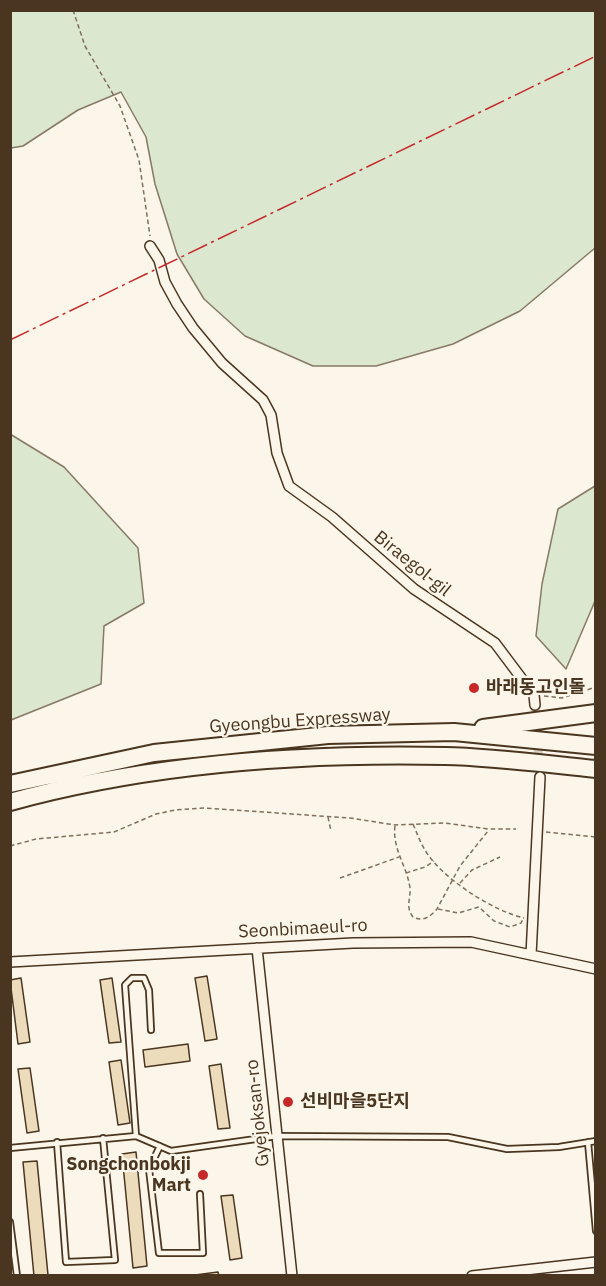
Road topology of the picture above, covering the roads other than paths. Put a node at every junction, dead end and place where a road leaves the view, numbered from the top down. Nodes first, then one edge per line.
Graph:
1 (150, 246) road end
2 (534, 700) tunnel mouth
3 (596, 713) edge
4 (454, 732) junction
5 (596, 746) edge
6 (448, 756) junction
7 (596, 769) edge
8 (540, 777) tunnel mouth
9 (596, 779) edge
10 (10, 784) edge
11 (10, 802) edge
12 (257, 948) junction
13 (531, 955) junction
14 (10, 962) edge
15 (596, 969) edge
16 (151, 1030) dead end
17 (136, 1136) junction
18 (277, 1136) junction
19 (103, 1138) junction
20 (596, 1141) edge
21 (57, 1142) junction
22 (588, 1142) junction
23 (160, 1146) junction
24 (10, 1148) edge
25 (200, 1194) dead end
26 (10, 1222) edge
27 (596, 1231) edge
28 (596, 1262) edge
29 (16, 1275) edge
30 (292, 1275) edge
31 (472, 1275) edge

1 - 2 street, Biraegol-gil
3 - 4 highway
4 - 5 highway, Gyeongbu Expressway
4 - 10 highway, Gyeongbu Expressway
6 - 7 highway
6 - 9 highway
6 - 11 highway
8 - 13 street
12 - 13 street, Seonbimaeul-ro
12 - 14 street, Seonbimaeul-ro
12 - 18 street, Gyejoksan-ro
13 - 15 street, Seonbimaeul-ro
16 - 17 lane
17 - 19 lane
17 - 23 lane
18 - 22 lane
18 - 23 lane
18 - 30 street, Gyejoksan-ro
19 - 21 lane
19 - 21 lane
20 - 22 lane
21 - 24 lane
22 - 27 lane
23 - 25 lane
26 - 29 lane
28 - 31 street

